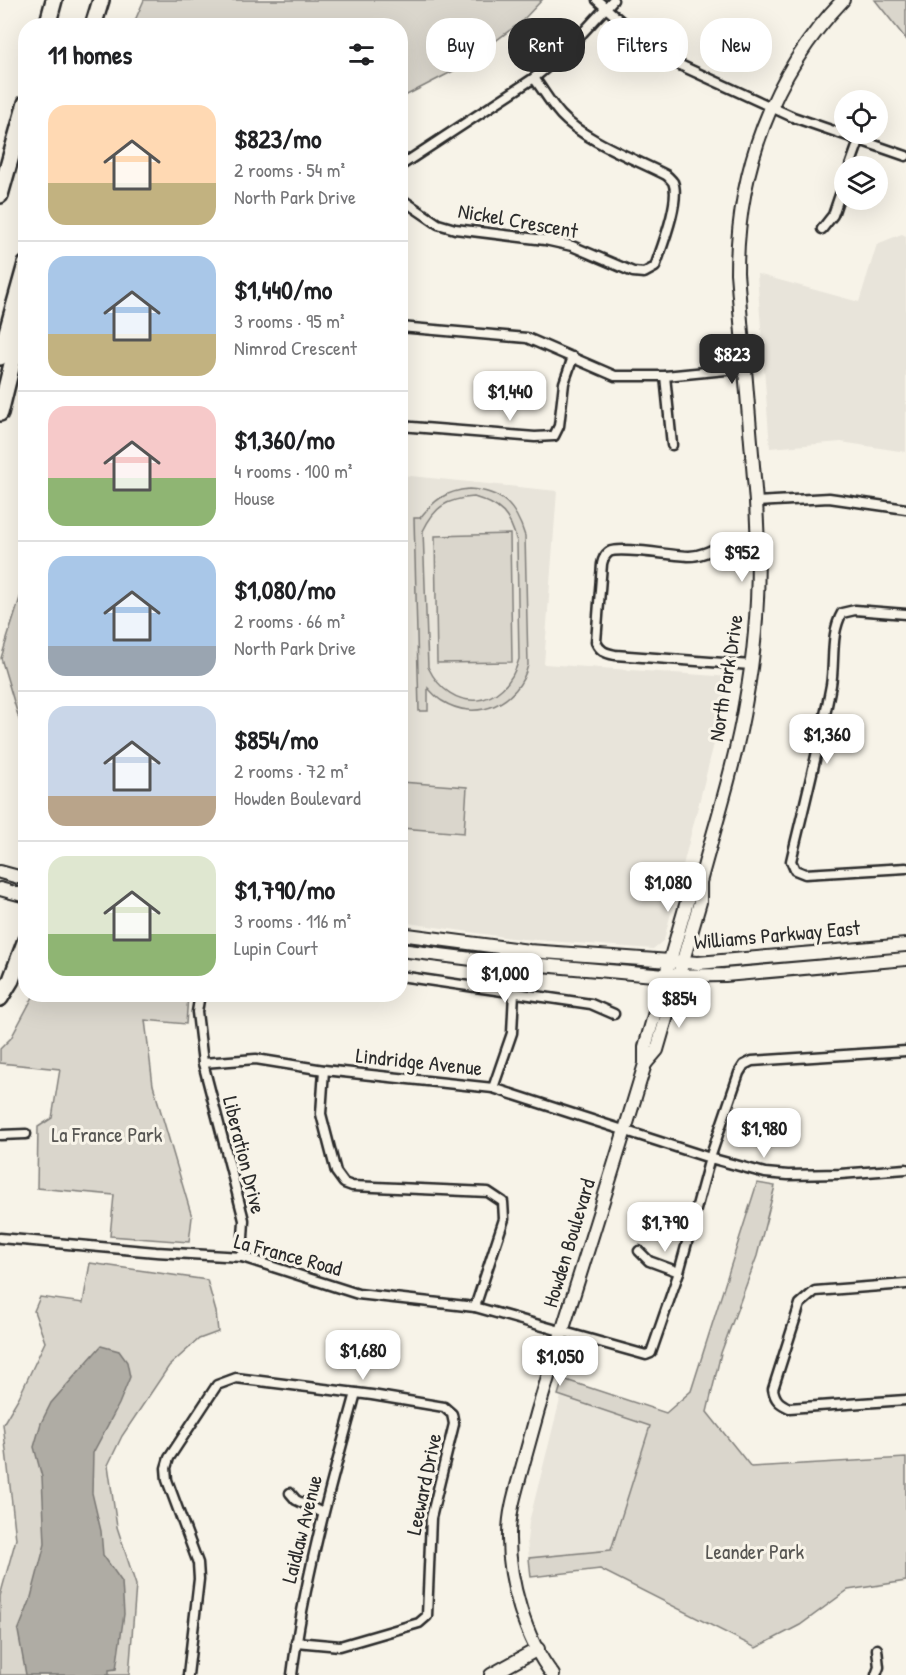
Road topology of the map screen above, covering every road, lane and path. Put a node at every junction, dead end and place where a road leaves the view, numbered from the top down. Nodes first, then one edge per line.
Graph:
1 (54, 0) edge
2 (101, 0) edge
3 (597, 0) edge
4 (614, 0) edge
5 (843, 0) edge
6 (605, 8) junction
7 (49, 18) edge
8 (95, 18) edge
9 (534, 78) junction
10 (771, 108) junction
11 (18, 131) edge
12 (834, 131) edge
13 (869, 144) edge
14 (906, 156) edge
15 (408, 161) edge
16 (0, 195) edge
17 (408, 203) edge
18 (834, 210) edge
19 (822, 230) dead end
20 (18, 293) edge
21 (408, 328) edge
22 (18, 340) edge
23 (0, 357) edge
24 (573, 357) junction
25 (746, 368) junction
26 (665, 376) junction
27 (0, 413) edge
28 (408, 427) edge
29 (672, 445) dead end
30 (756, 502) junction
31 (906, 509) edge
32 (720, 546) dead end
33 (906, 614) edge
34 (751, 665) junction
35 (906, 868) edge
36 (0, 872) edge
37 (18, 877) edge
38 (700, 882) junction
39 (0, 889) edge
40 (18, 894) edge
41 (408, 935) edge
42 (906, 945) edge
43 (408, 951) edge
44 (906, 959) edge
45 (670, 961) junction
46 (683, 962) junction
47 (18, 963) edge
48 (665, 976) junction
49 (679, 976) junction
50 (408, 977) edge
51 (514, 992) junction
52 (0, 998) edge
53 (199, 1002) edge
54 (614, 1014) dead end
55 (906, 1051) edge
56 (203, 1064) junction
57 (645, 1064) junction
58 (324, 1070) junction
59 (493, 1089) junction
60 (625, 1130) junction
61 (26, 1134) dead end
62 (0, 1135) edge
63 (710, 1158) junction
64 (906, 1169) edge
65 (0, 1238) edge
66 (639, 1251) dead end
67 (242, 1257) junction
68 (679, 1272) junction
69 (906, 1284) edge
70 (475, 1307) junction
71 (562, 1331) junction
72 (356, 1393) junction
73 (906, 1401) edge
74 (290, 1493) dead end
75 (323, 1513) junction
76 (296, 1642) junction
77 (538, 1649) junction
78 (877, 1649) dead end
79 (188, 1675) edge
80 (292, 1675) edge
81 (491, 1675) edge
82 (553, 1675) edge
83 (876, 1675) edge

1 - 7 highway
2 - 8 highway
3 - 6 street
4 - 6 street
5 - 10 main road, North Park Drive
6 - 9 street
6 - 10 street
9 - 15 street
9 - 17 street, Nickel Crescent
10 - 12 street
10 - 25 main road, North Park Drive
11 - 16 highway
13 - 14 street
18 - 19 street
20 - 23 highway
21 - 24 street
22 - 27 highway
24 - 26 street
24 - 28 street
25 - 26 street
25 - 30 main road, North Park Drive
26 - 29 street
30 - 31 street
30 - 34 main road, North Park Drive
32 - 34 street
33 - 35 street
34 - 38 main road, North Park Drive
36 - 37 main road
38 - 45 main road, North Park Drive
38 - 46 main road, North Park Drive
39 - 40 main road
41 - 45 main road, Williams Parkway East
42 - 46 main road, Williams Parkway East
43 - 48 main road, Williams Parkway East
44 - 49 main road, Williams Parkway East
45 - 46 main road, Williams Parkway East
45 - 48 main road, Howden Boulevard
46 - 49 main road, Howden Boulevard
47 - 52 highway
48 - 49 main road, Williams Parkway East
48 - 57 main road, Howden Boulevard
49 - 57 main road, Howden Boulevard
50 - 51 street
51 - 54 street
51 - 59 street
53 - 56 street, Liberation Drive
55 - 63 street
56 - 58 street, Lindridge Avenue
56 - 67 street, Liberation Drive
57 - 60 main road, Howden Boulevard
58 - 59 street, Lindridge Avenue
58 - 70 street
59 - 60 street, Lindridge Avenue
60 - 63 street, Lindridge Avenue
60 - 71 main road, Howden Boulevard
61 - 62 street
63 - 64 street, Lindridge Avenue
63 - 68 street
65 - 67 street, La France Road
66 - 68 street
67 - 70 street, La France Road
68 - 71 street, La France Road
69 - 73 street
70 - 71 street, La France Road
71 - 77 main road, Howden Boulevard
72 - 75 street, Laidlaw Avenue
72 - 76 street, Leeward Drive
72 - 79 street, Leeward Drive
74 - 75 street
75 - 76 street, Laidlaw Avenue
76 - 80 street, Laidlaw Avenue
77 - 81 main road
77 - 82 main road, Howden Boulevard
78 - 83 street

